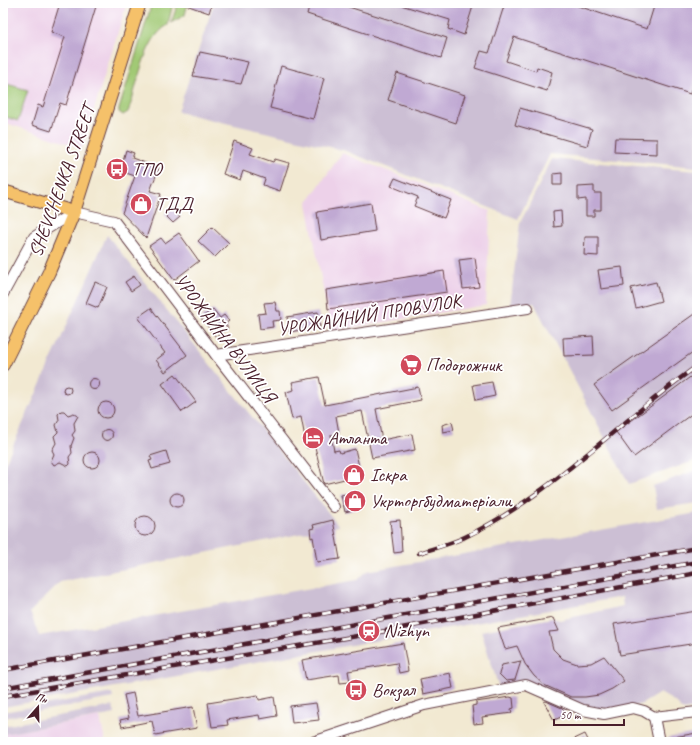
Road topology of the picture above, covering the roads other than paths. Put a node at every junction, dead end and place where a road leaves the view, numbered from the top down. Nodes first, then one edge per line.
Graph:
1 (140, 3) edge
2 (3, 191) edge
3 (74, 212) junction
4 (3, 294) edge
5 (528, 308) dead end
6 (216, 355) junction
7 (3, 365) edge
8 (334, 507) dead end
9 (697, 712) edge
10 (654, 717) junction
11 (313, 742) edge
12 (659, 742) edge

1 - 3 main road, SHEVCHENKA STREET
2 - 3 main road
3 - 4 street
3 - 6 street, УРОЖАЙНА ВУЛИЦЯ
3 - 7 main road, SHEVCHENKA STREET
5 - 6 street, УРОЖАЙНИЙ ПРОВУЛОК
6 - 8 street, УРОЖАЙНА ВУЛИЦЯ
9 - 10 street
10 - 11 street
10 - 12 street

